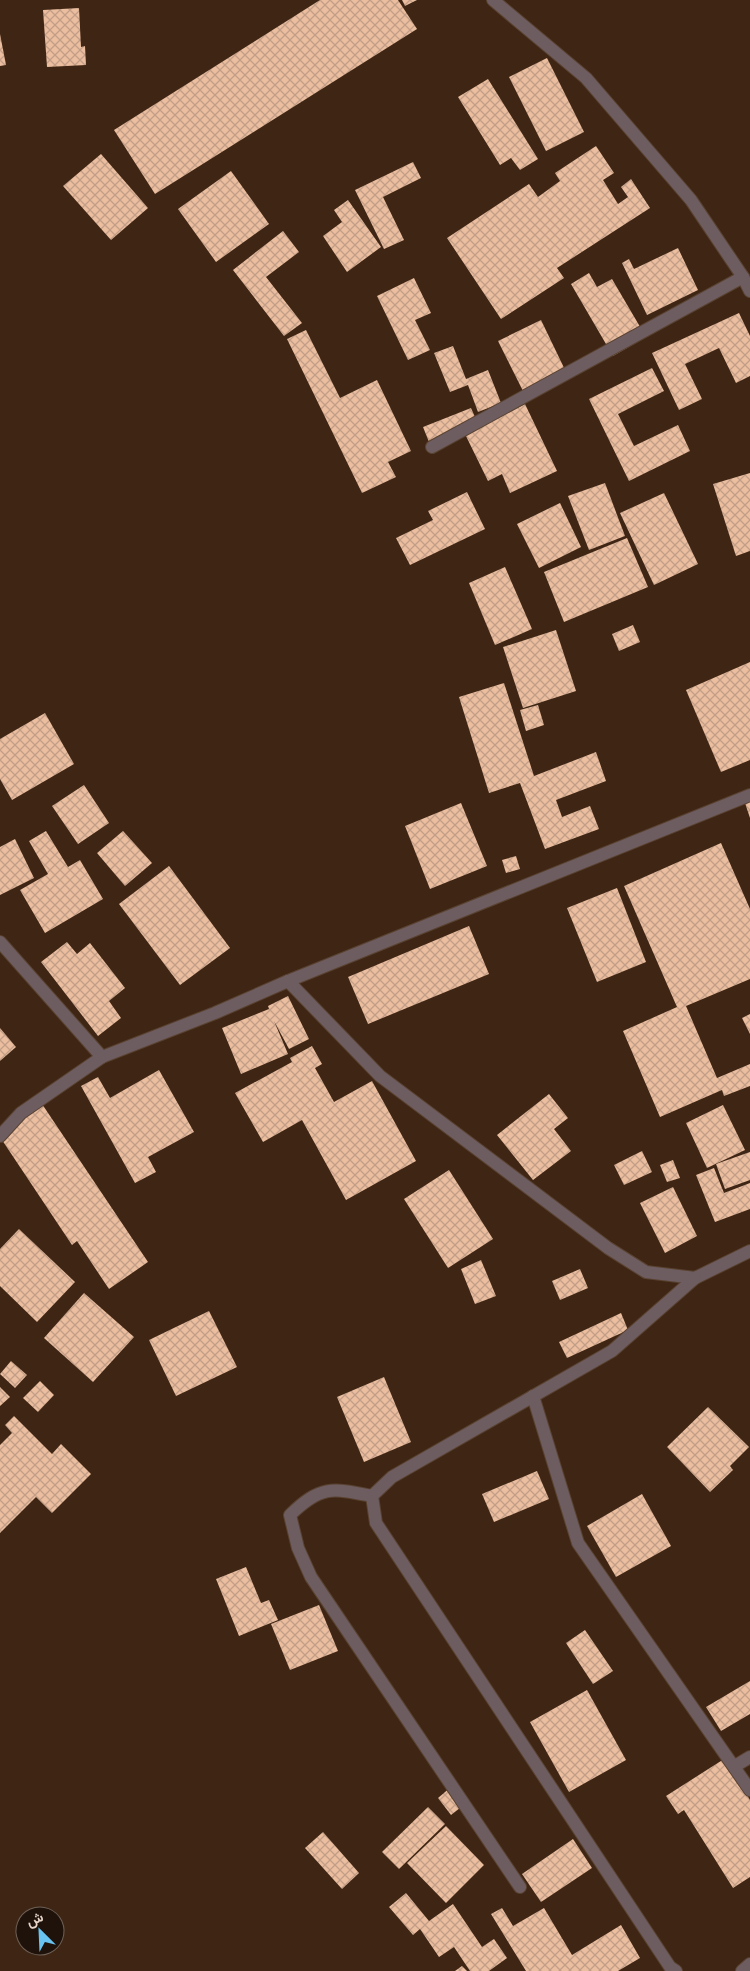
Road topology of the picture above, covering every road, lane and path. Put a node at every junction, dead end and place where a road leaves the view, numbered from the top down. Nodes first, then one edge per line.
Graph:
1 (493, 0) edge
2 (743, 277) junction
3 (750, 291) edge
4 (432, 447) dead end
5 (750, 795) edge
6 (0, 942) edge
7 (288, 981) junction
8 (102, 1056) junction
9 (0, 1136) edge
10 (750, 1251) edge
11 (694, 1278) junction
12 (533, 1396) junction
13 (372, 1496) junction
14 (750, 1756) edge
15 (735, 1766) junction
16 (750, 1790) edge
17 (520, 1887) dead end
18 (750, 1964) edge
19 (676, 1971) edge
20 (742, 1971) edge

1 - 2 street
2 - 3 street
2 - 4 street
5 - 7 street
6 - 8 street
7 - 8 street
7 - 11 street
8 - 9 street
10 - 11 street
11 - 12 street
12 - 13 street
12 - 15 street
13 - 17 street
13 - 19 street
14 - 15 street
15 - 16 street
18 - 20 street

